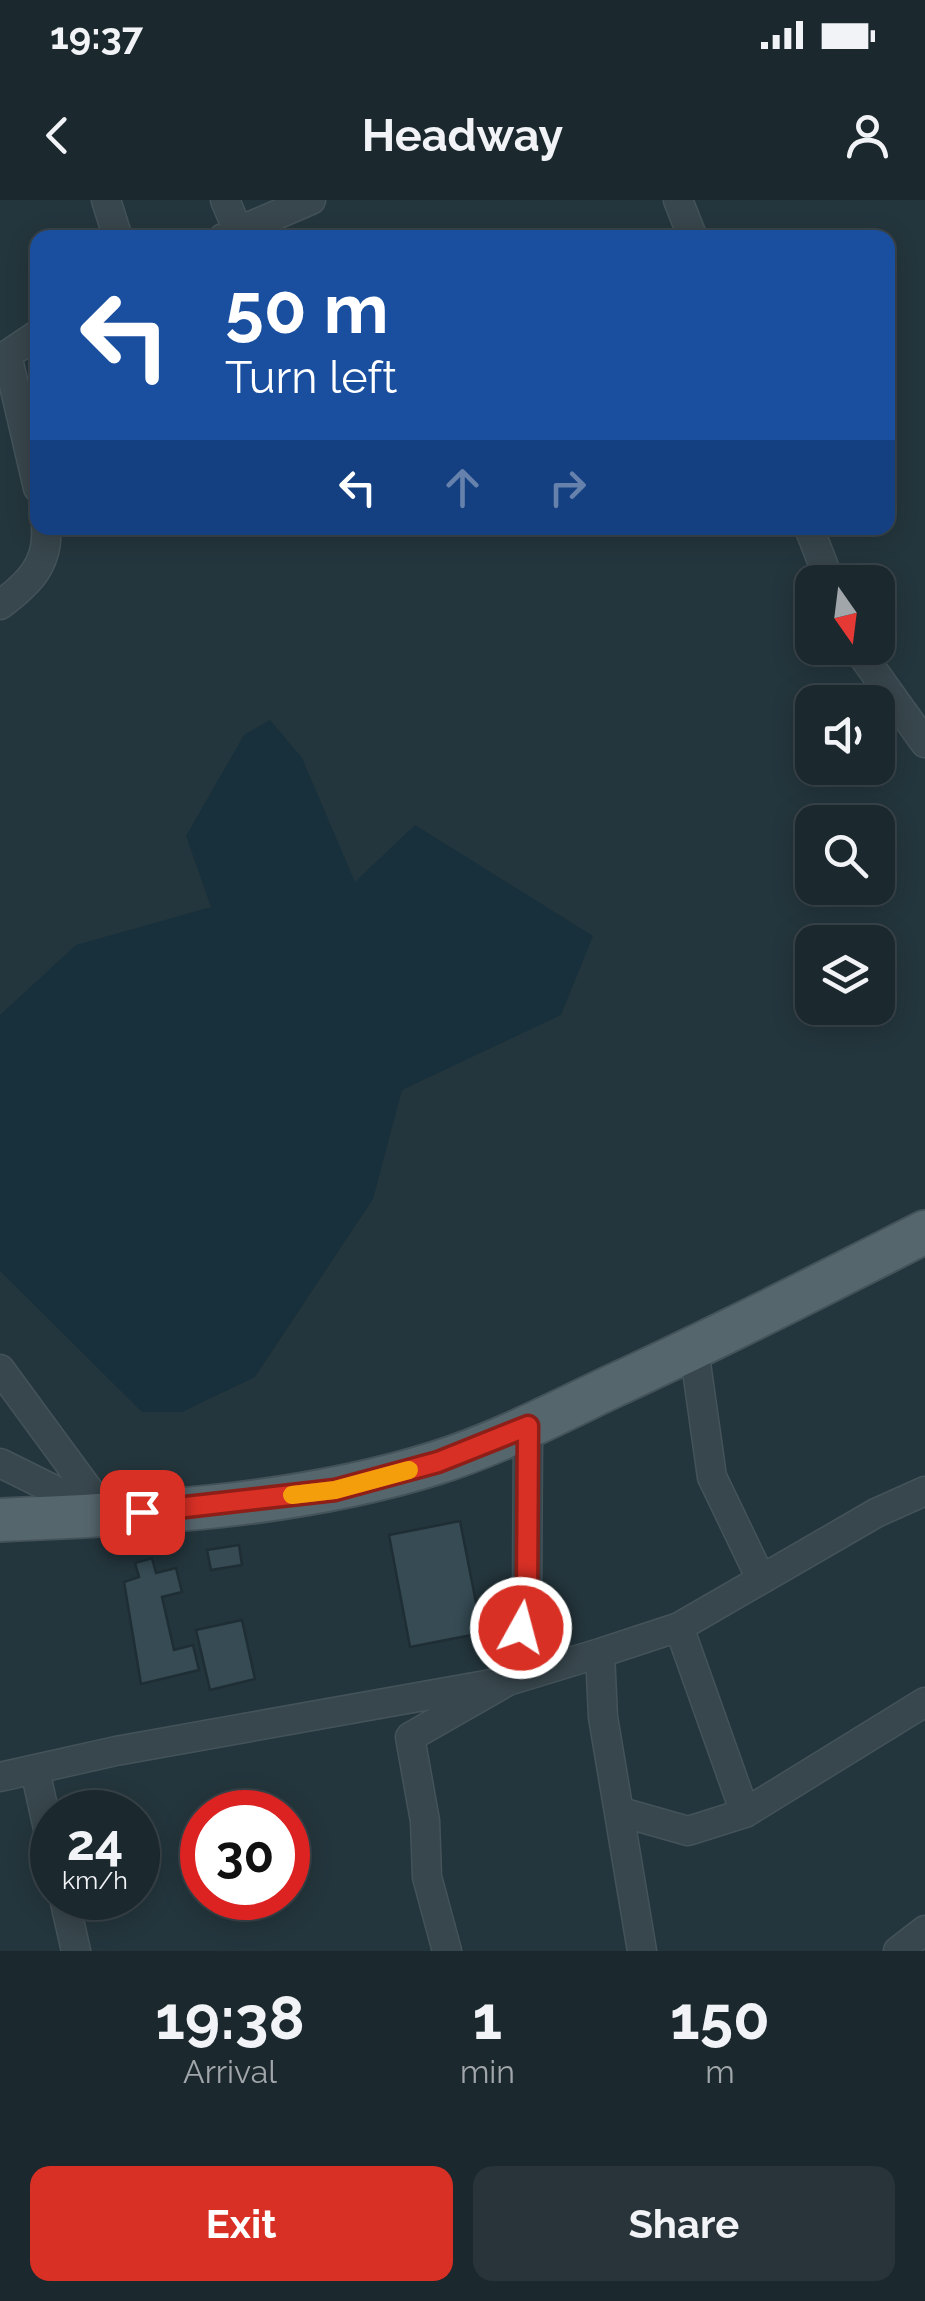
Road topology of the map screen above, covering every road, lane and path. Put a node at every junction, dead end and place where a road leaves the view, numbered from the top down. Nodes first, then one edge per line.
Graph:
1 (106, 200) edge
2 (225, 200) edge
3 (311, 200) edge
4 (678, 200) edge
5 (115, 230) edge
6 (229, 230) edge
7 (240, 230) edge
8 (690, 230) edge
9 (30, 339) edge
10 (4, 356) edge
11 (30, 457) edge
12 (45, 535) edge
13 (812, 535) edge
14 (823, 565) edge
15 (0, 605) edge
16 (869, 665) edge
17 (925, 743) edge
18 (925, 1232) edge
19 (694, 1349) junction
20 (0, 1368) edge
21 (528, 1426) junction
22 (0, 1463) edge
23 (925, 1491) edge
24 (107, 1515) junction
25 (0, 1520) edge
26 (761, 1579) junction
27 (679, 1628) junction
28 (600, 1653) junction
29 (508, 1680) junction
30 (925, 1702) edge
31 (35, 1770) junction
32 (0, 1777) edge
33 (39, 1790) edge
34 (622, 1812) junction
35 (745, 1813) junction
36 (69, 1920) edge
37 (925, 1930) edge
38 (642, 1948) edge
39 (76, 1951) edge
40 (447, 1951) edge
41 (898, 1951) edge

1 - 5 street
2 - 6 street
3 - 7 street
4 - 8 street
9 - 10 street
10 - 11 street
12 - 15 street
13 - 14 street
16 - 17 street
18 - 19 main road
19 - 21 main road
19 - 26 street
20 - 24 street
21 - 24 main road
21 - 29 street
22 - 24 street
23 - 26 street
24 - 25 main road
26 - 27 street
27 - 28 street
27 - 35 street
28 - 29 street
28 - 34 street
29 - 31 street
29 - 40 street
30 - 35 street
31 - 32 street
31 - 33 street
34 - 35 street
34 - 38 street
36 - 39 street
37 - 41 street

